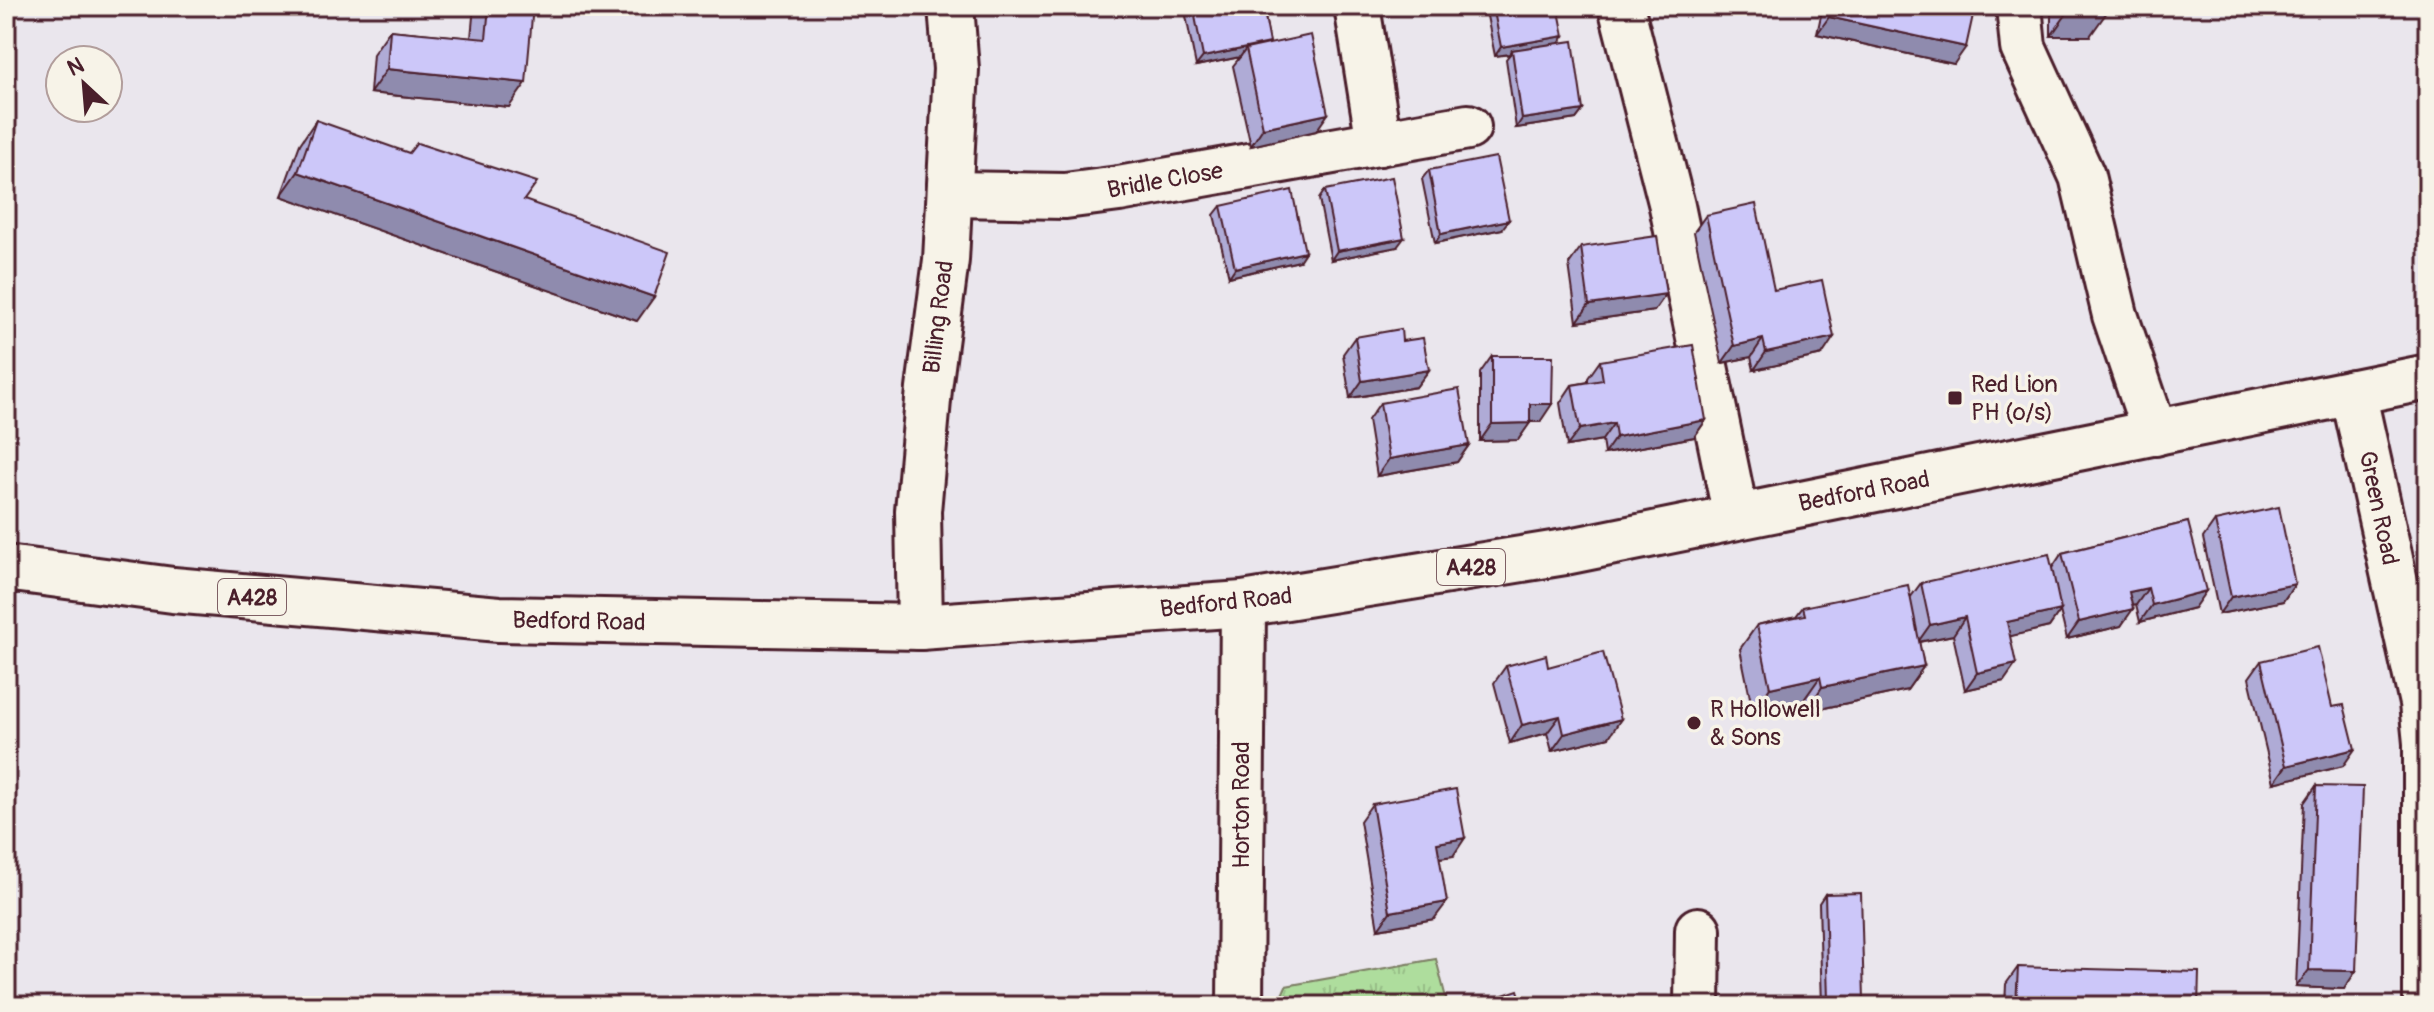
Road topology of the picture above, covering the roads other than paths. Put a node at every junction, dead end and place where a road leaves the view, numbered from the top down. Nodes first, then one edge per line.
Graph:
1 (951, 6) edge
2 (1357, 6) edge
3 (1621, 6) edge
4 (2019, 6) edge
5 (1468, 127) dead end
6 (1379, 143) junction
7 (950, 194) junction
8 (2428, 377) edge
9 (2353, 392) junction
10 (2155, 433) junction
11 (1736, 517) junction
12 (6, 568) edge
13 (1243, 604) junction
14 (920, 627) junction
15 (2427, 743) edge
16 (1698, 930) dead end
17 (1240, 1006) edge
18 (1697, 1006) edge
19 (2426, 1006) edge

1 - 7 main road, Billing Road
2 - 6 main road
3 - 11 main road
4 - 10 main road
5 - 6 main road, Bridle Close
6 - 7 main road, Bridle Close
7 - 14 main road, Billing Road
8 - 9 main road, Bedford Road / A428
9 - 10 main road, Bedford Road / A428
9 - 15 main road, Green Road
10 - 11 main road, Bedford Road / A428
11 - 13 main road, Bedford Road / A428
12 - 14 main road, Bedford Road / A428
13 - 14 main road, Bedford Road / A428
13 - 17 main road, Horton Road
15 - 19 main road, Green Road
16 - 18 main road

